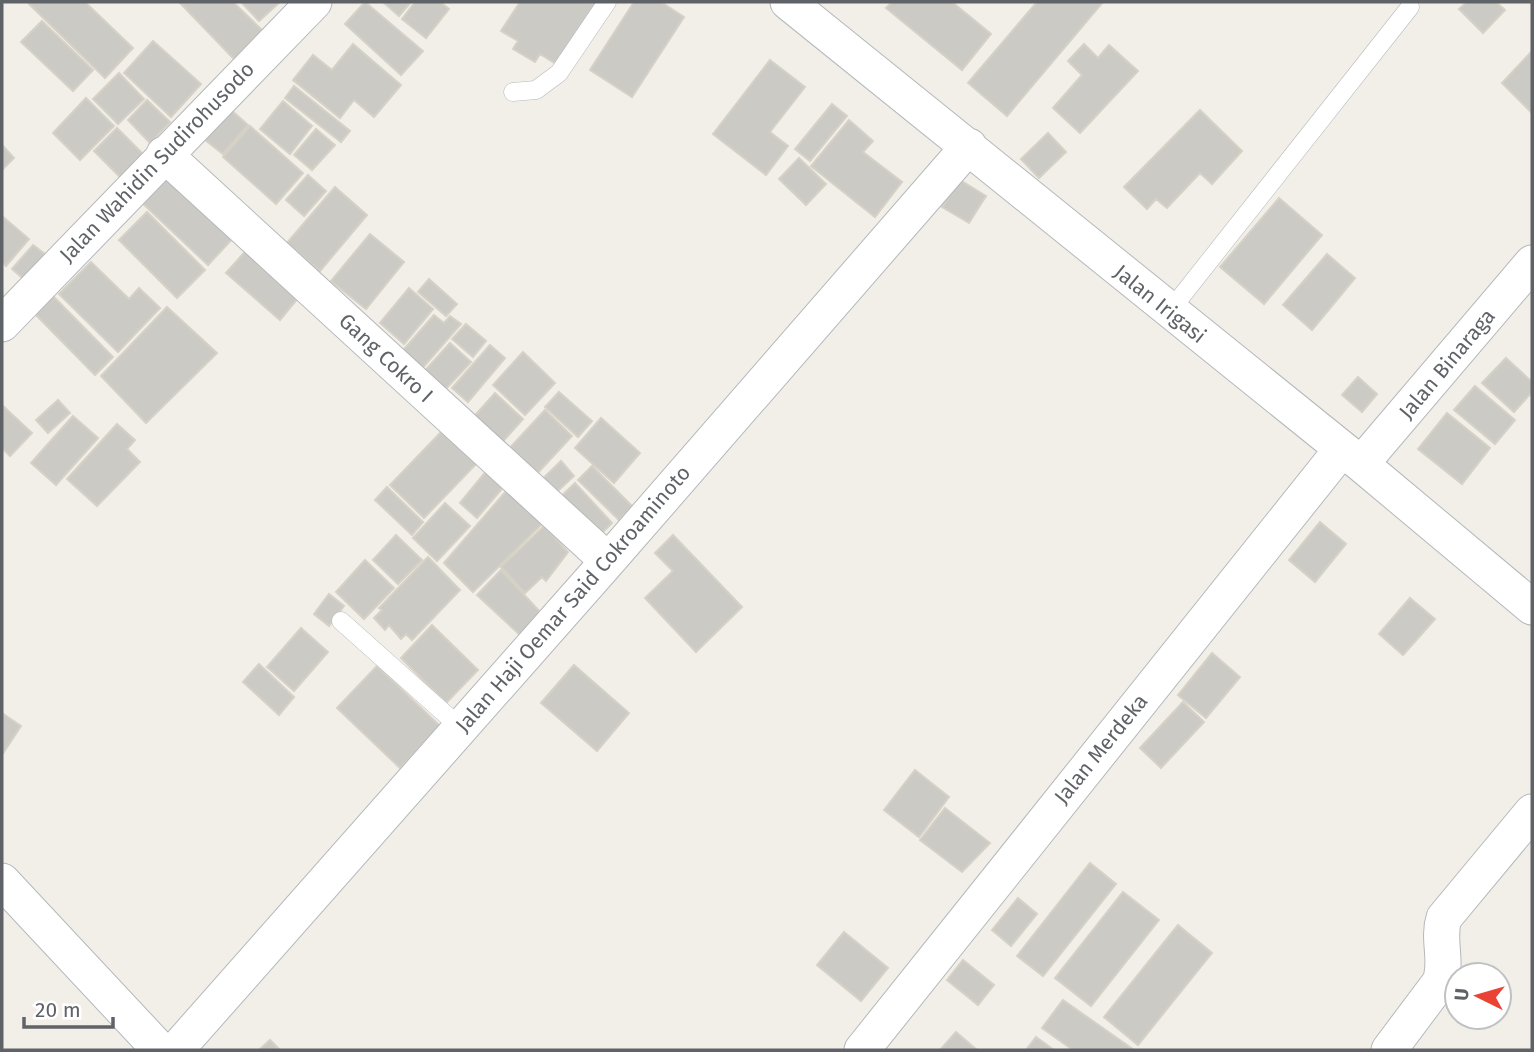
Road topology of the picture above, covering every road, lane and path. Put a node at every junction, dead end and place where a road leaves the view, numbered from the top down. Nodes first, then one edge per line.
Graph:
1 (314, 2) edge
2 (607, 2) edge
3 (788, 2) edge
4 (1410, 7) dead end
5 (513, 92) dead end
6 (969, 146) junction
7 (164, 154) junction
8 (1532, 263) edge
9 (1169, 312) junction
10 (2, 324) edge
11 (1352, 456) junction
12 (608, 561) junction
13 (1532, 607) edge
14 (341, 621) dead end
15 (461, 727) junction
16 (1532, 812) edge
17 (2, 881) edge
18 (160, 1050) edge
19 (176, 1050) edge
20 (862, 1050) edge
21 (1390, 1050) edge

1 - 7 street, Jalan Wahidin Sudirohusodo
2 - 5 lane
3 - 6 street, Jalan Irigasi
4 - 9 lane
6 - 9 street, Jalan Irigasi
6 - 12 street, Jalan Haji Oemar Said Cokroaminoto
7 - 10 street, Jalan Wahidin Sudirohusodo
7 - 12 street, Gang Cokro I
8 - 11 street, Jalan Binaraga
9 - 11 street, Jalan Irigasi
11 - 13 street, Jalan Irigasi
11 - 20 street, Jalan Merdeka
12 - 15 street, Jalan Haji Oemar Said Cokroaminoto
14 - 15 lane
15 - 19 street, Jalan Haji Oemar Said Cokroaminoto
16 - 21 street
17 - 18 street

